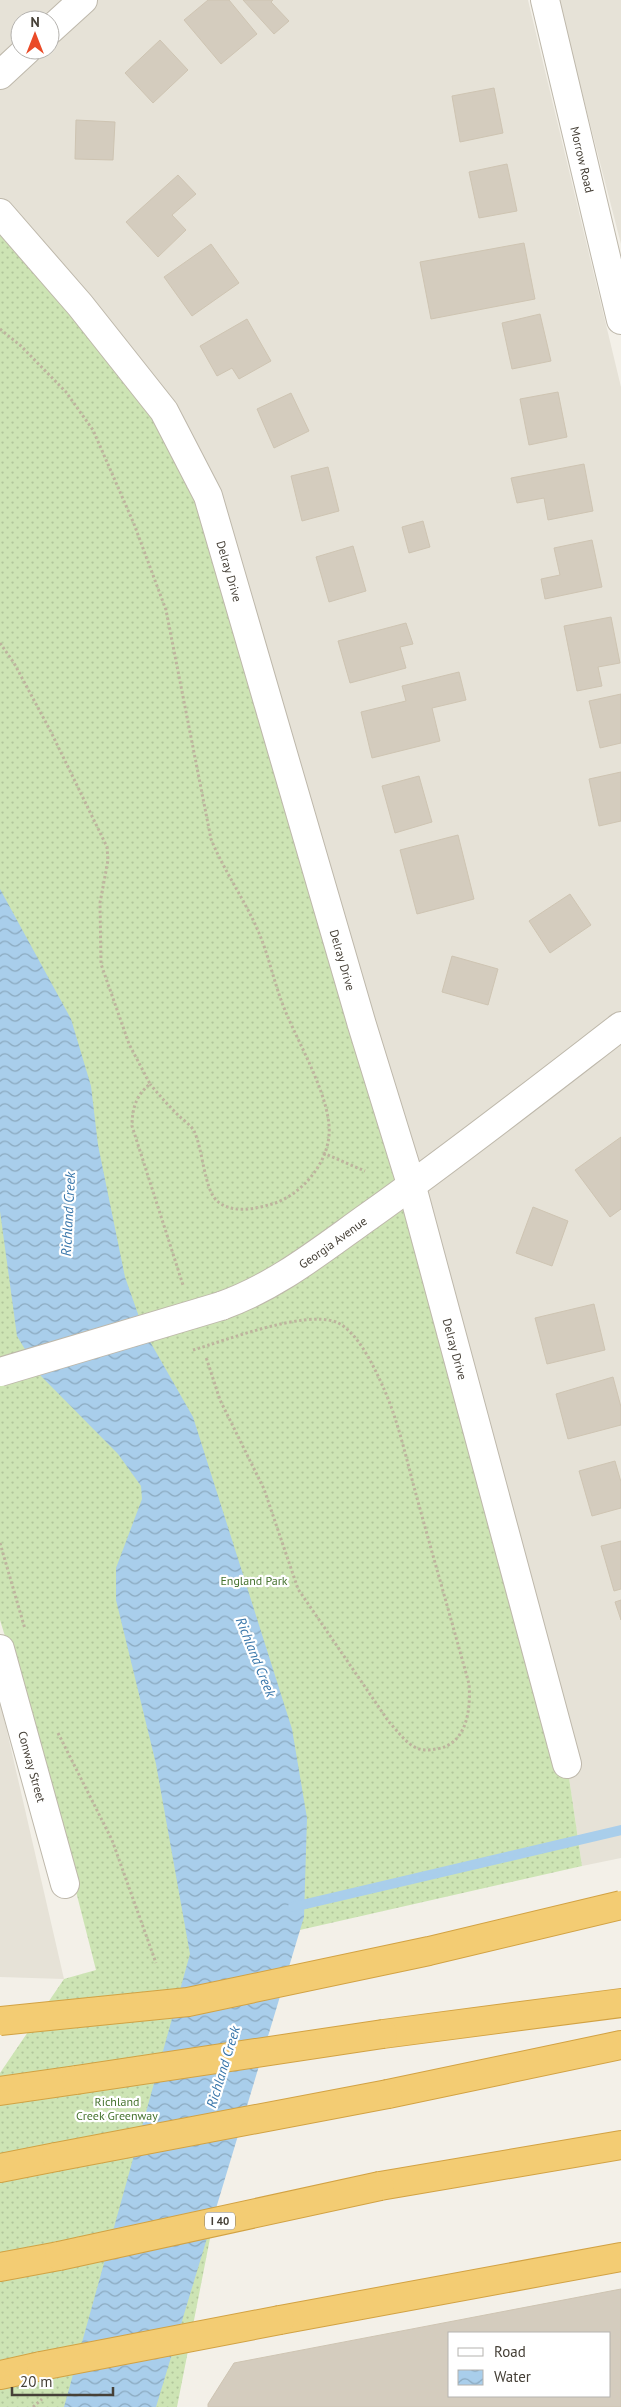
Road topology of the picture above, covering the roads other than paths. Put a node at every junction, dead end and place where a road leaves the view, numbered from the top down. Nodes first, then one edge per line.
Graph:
1 (83, 0) edge
2 (546, 0) edge
3 (60, 21) edge
4 (17, 60) edge
5 (0, 75) edge
6 (0, 214) edge
7 (620, 313) edge
8 (621, 1026) edge
9 (412, 1187) junction
10 (0, 1372) edge
11 (0, 1649) edge
12 (567, 1764) dead end
13 (65, 1884) dead end
14 (621, 1905) edge
15 (621, 2003) edge
16 (0, 2021) edge
17 (621, 2045) edge
18 (0, 2091) edge
19 (621, 2145) edge
20 (0, 2168) edge
21 (621, 2257) edge
22 (0, 2267) edge
23 (41, 2366) junction
24 (0, 2370) edge
25 (0, 2375) edge

1 - 3 street
2 - 7 street, Morrow Road
4 - 5 street
6 - 9 street, Delray Drive
8 - 9 street, Georgia Avenue
9 - 10 street, Georgia Avenue, bridge
9 - 12 street, Delray Drive
11 - 13 street, Conway Street
14 - 16 highway, bridge
15 - 18 highway, bridge
17 - 20 highway, bridge
19 - 22 highway, I 40, bridge
21 - 23 highway, bridge
23 - 24 highway
23 - 25 highway

